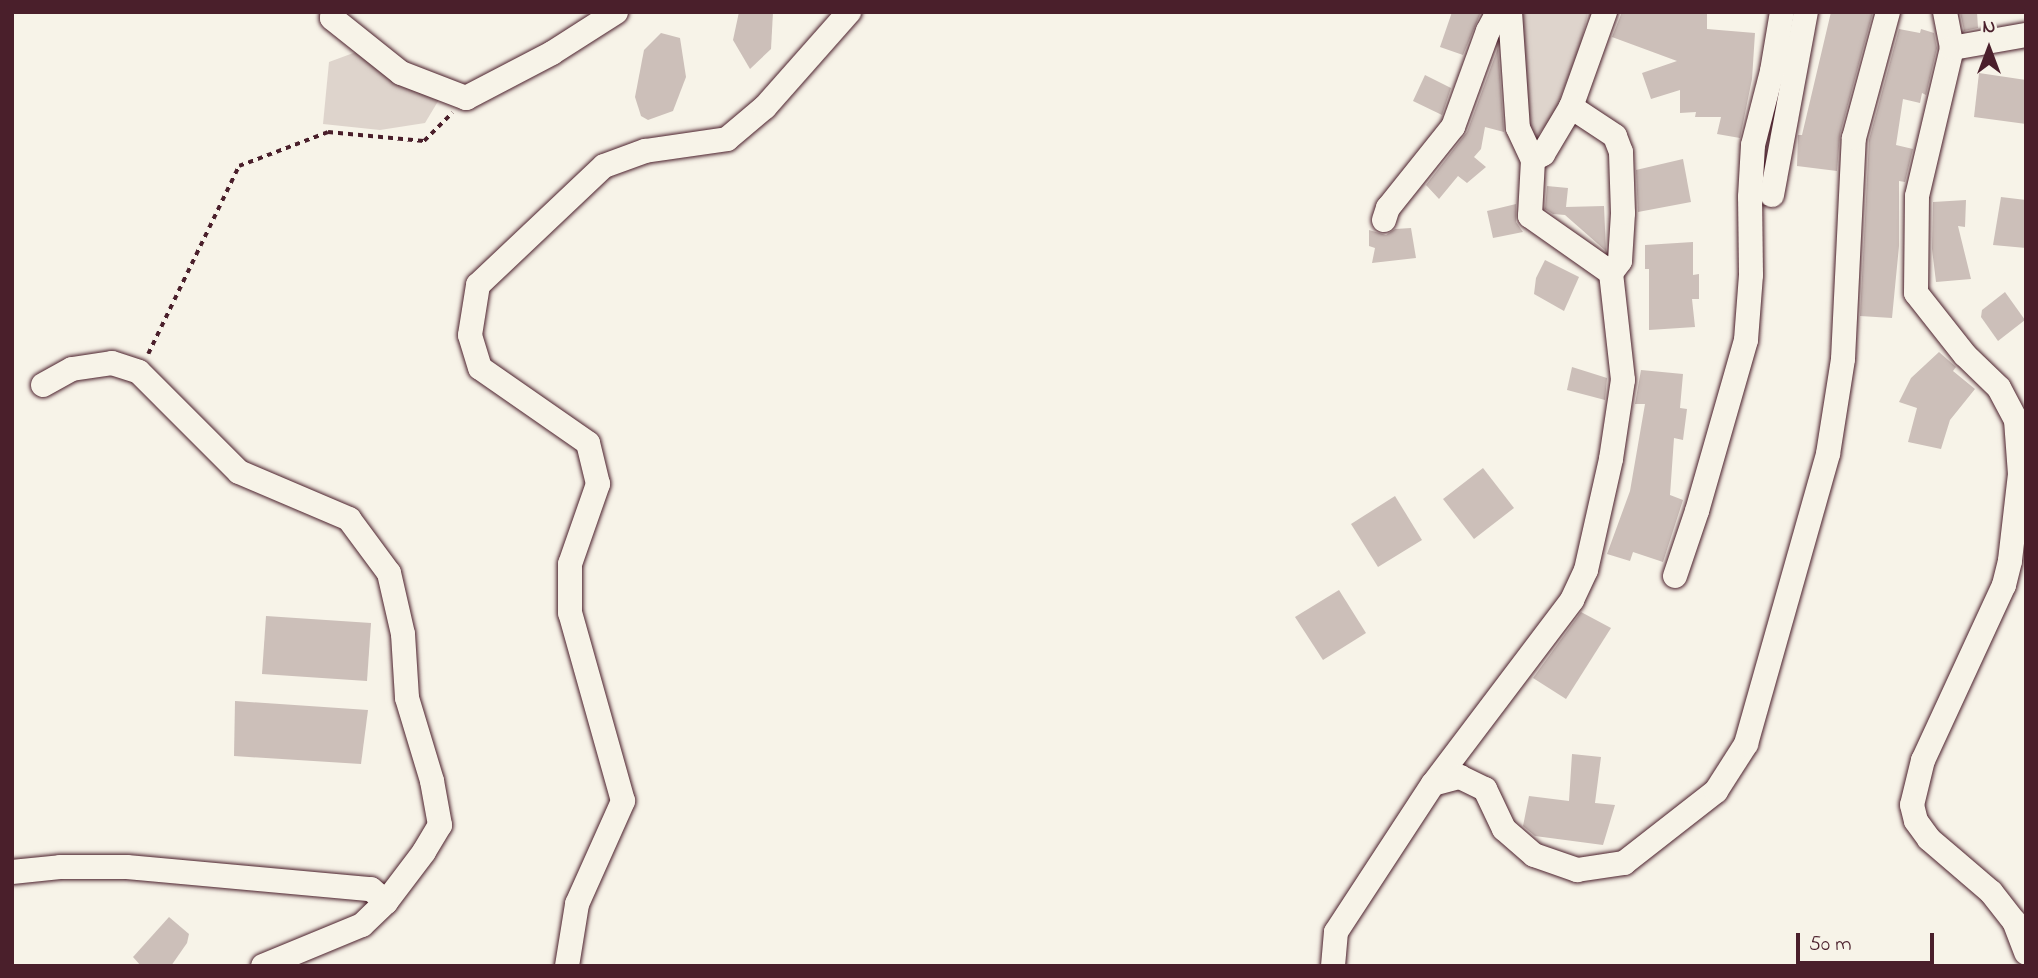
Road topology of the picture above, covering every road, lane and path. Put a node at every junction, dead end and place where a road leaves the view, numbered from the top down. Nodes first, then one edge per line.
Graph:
1 (333, 12) edge
2 (616, 12) edge
3 (849, 12) edge
4 (1498, 12) edge
5 (1510, 12) edge
6 (1605, 12) edge
7 (1782, 12) edge
8 (1806, 12) edge
9 (1888, 12) edge
10 (1945, 12) edge
11 (2026, 34) edge
12 (1952, 48) junction
13 (466, 98) junction
14 (1571, 107) junction
15 (1533, 160) junction
16 (1772, 195) dead end
17 (1384, 220) dead end
18 (1611, 273) junction
19 (139, 372) junction
20 (43, 385) dead end
21 (1675, 576) dead end
22 (1433, 784) junction
23 (12, 872) edge
24 (386, 902) junction
25 (2026, 953) edge
26 (263, 966) edge
27 (567, 966) edge
28 (1333, 966) edge

1 - 13 street
2 - 13 street
3 - 27 street
4 - 17 street
5 - 15 street
6 - 14 street
7 - 21 street
8 - 16 street
9 - 22 street
10 - 12 street
11 - 12 street
12 - 25 street
13 - 19 path
14 - 15 street
14 - 18 street
15 - 18 street
18 - 22 street
19 - 20 street
19 - 24 street
22 - 28 street
23 - 24 street
24 - 26 street

